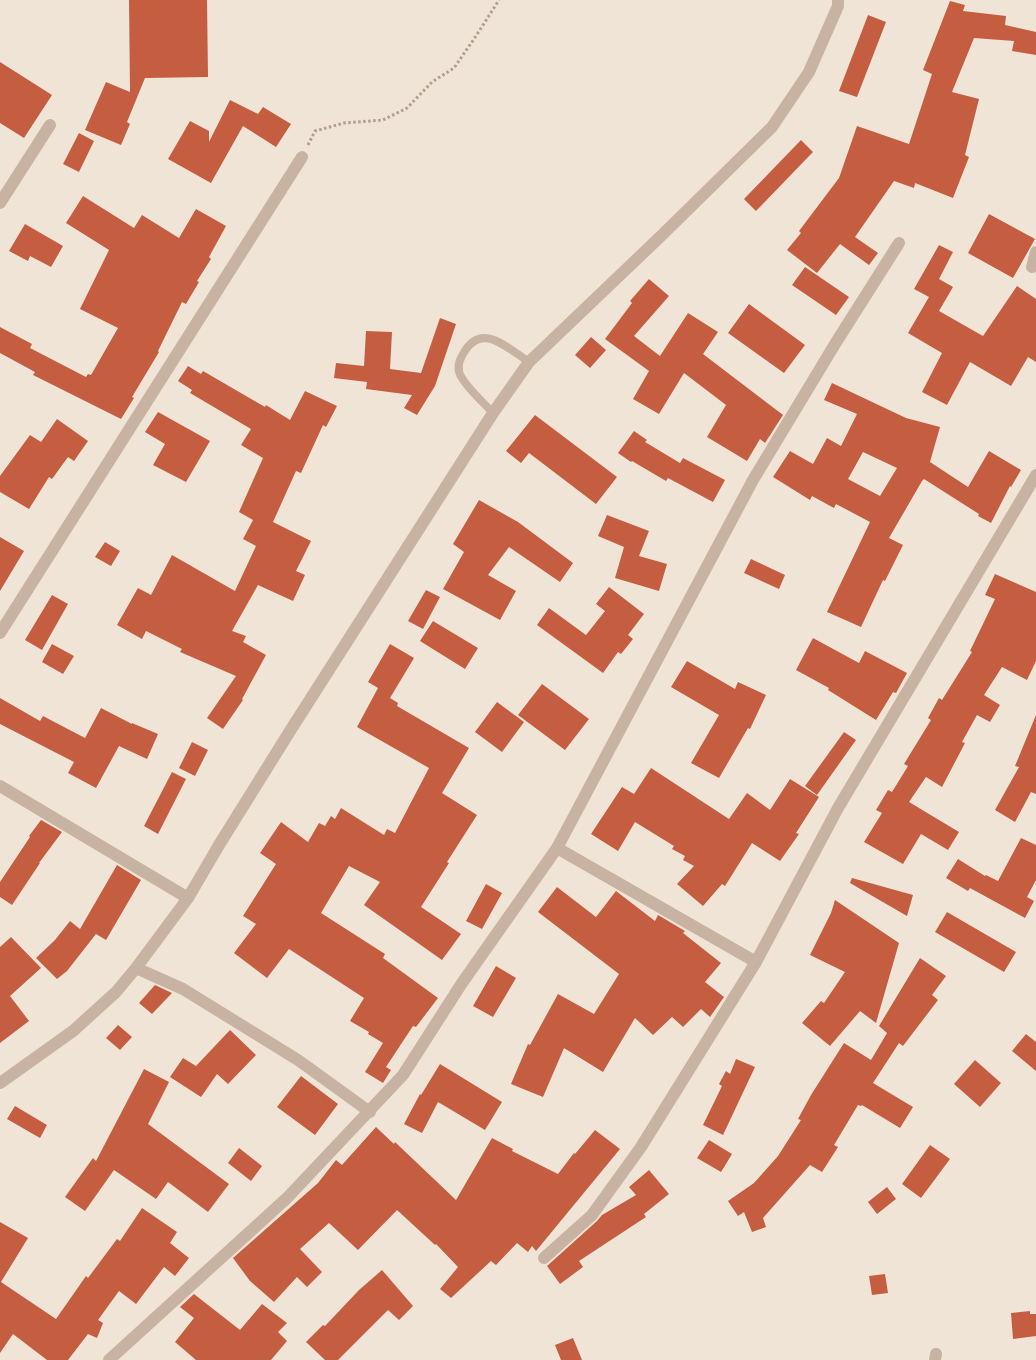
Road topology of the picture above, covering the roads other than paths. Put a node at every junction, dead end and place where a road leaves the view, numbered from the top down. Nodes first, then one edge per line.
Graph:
1 (838, 0) edge
2 (50, 125) dead end
3 (302, 157) road end
4 (0, 203) edge
5 (899, 243) dead end
6 (1036, 252) edge
7 (1032, 267) dead end
8 (529, 362) junction
9 (493, 413) junction
10 (1036, 475) edge
11 (0, 633) edge
12 (0, 786) edge
13 (557, 848) junction
14 (188, 898) junction
15 (756, 962) junction
16 (136, 968) junction
17 (0, 1083) edge
18 (370, 1112) junction
19 (544, 1258) dead end
20 (109, 1360) edge

1 - 8 street
2 - 4 street
3 - 11 street
5 - 13 street
6 - 7 street
8 - 9 street
8 - 9 lane
9 - 14 street
10 - 15 street
12 - 14 street
13 - 15 street
13 - 18 street
14 - 16 street
15 - 19 street
16 - 17 street
16 - 18 street
18 - 20 street

